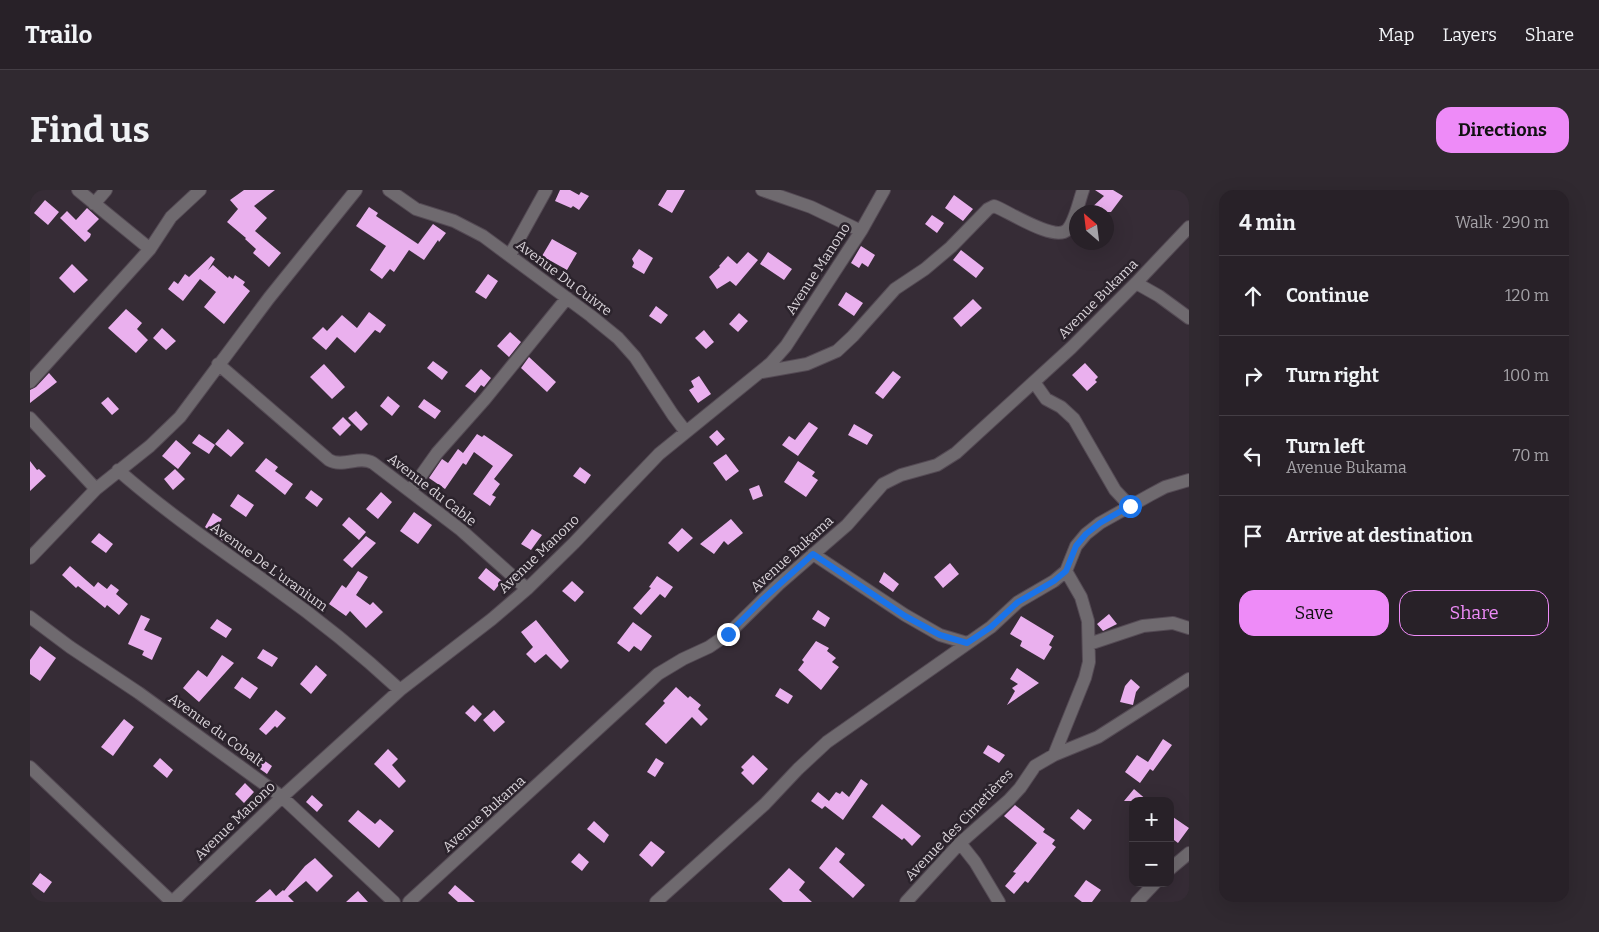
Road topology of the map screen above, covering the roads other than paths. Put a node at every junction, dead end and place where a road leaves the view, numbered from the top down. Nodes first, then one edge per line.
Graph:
1 (78, 190) edge
2 (106, 190) edge
3 (200, 190) edge
4 (356, 190) edge
5 (389, 190) edge
6 (546, 190) edge
7 (762, 190) edge
8 (884, 190) edge
9 (1083, 190) edge
10 (94, 204) junction
11 (1189, 227) edge
12 (861, 230) junction
13 (150, 250) junction
14 (510, 255) junction
15 (1136, 283) junction
16 (567, 298) junction
17 (1189, 318) edge
18 (218, 364) junction
19 (762, 372) junction
20 (30, 382) edge
21 (1034, 382) junction
22 (30, 418) edge
23 (686, 432) junction
24 (118, 470) junction
25 (1189, 480) edge
26 (96, 489) junction
27 (410, 492) junction
28 (1130, 506) junction
29 (813, 554) junction
30 (30, 558) edge
31 (1066, 571) junction
32 (527, 589) junction
33 (30, 617) edge
34 (1189, 628) edge
35 (967, 643) junction
36 (1089, 644) junction
37 (1189, 679) edge
38 (400, 690) junction
39 (1054, 755) junction
40 (30, 767) edge
41 (282, 797) junction
42 (960, 843) junction
43 (1189, 853) edge
44 (1174, 865) edge
45 (1152, 887) edge
46 (172, 902) edge
47 (394, 902) edge
48 (409, 902) edge
49 (656, 902) edge
50 (906, 902) edge
51 (999, 902) edge
52 (1138, 902) edge

1 - 10 street
2 - 10 street
3 - 13 street
4 - 18 street
5 - 14 street, Avenue Du Cuivre
6 - 14 street
7 - 12 street
8 - 12 street, Avenue Manono
9 - 19 street
10 - 13 street
11 - 15 street, Avenue Bukama
12 - 19 street, Avenue Manono
13 - 20 street
14 - 16 street, Avenue Du Cuivre
15 - 17 street
15 - 21 street, Avenue Bukama
16 - 23 street, Avenue Du Cuivre
16 - 27 street
18 - 24 street
18 - 27 street, Avenue du Cable
19 - 23 street, Avenue Manono
21 - 28 street
21 - 29 street, Avenue Bukama
22 - 26 street
23 - 32 street, Avenue Manono
24 - 26 street
24 - 38 street, Avenue De L'uranium
25 - 28 street
26 - 30 street
27 - 32 street, Avenue du Cable
28 - 31 street
29 - 35 street
29 - 48 street, Avenue Bukama
31 - 35 street
31 - 36 street
32 - 38 street, Avenue Manono
33 - 41 street, Avenue du Cobalt
34 - 36 street
35 - 49 street
36 - 39 street
37 - 39 street, Avenue des Cimetières
38 - 41 street, Avenue Manono
39 - 42 street, Avenue des Cimetières
40 - 46 street
41 - 46 street, Avenue Manono
41 - 47 street, Avenue du Cobalt
42 - 50 street, Avenue des Cimetières
42 - 51 street
43 - 44 street
45 - 52 street

